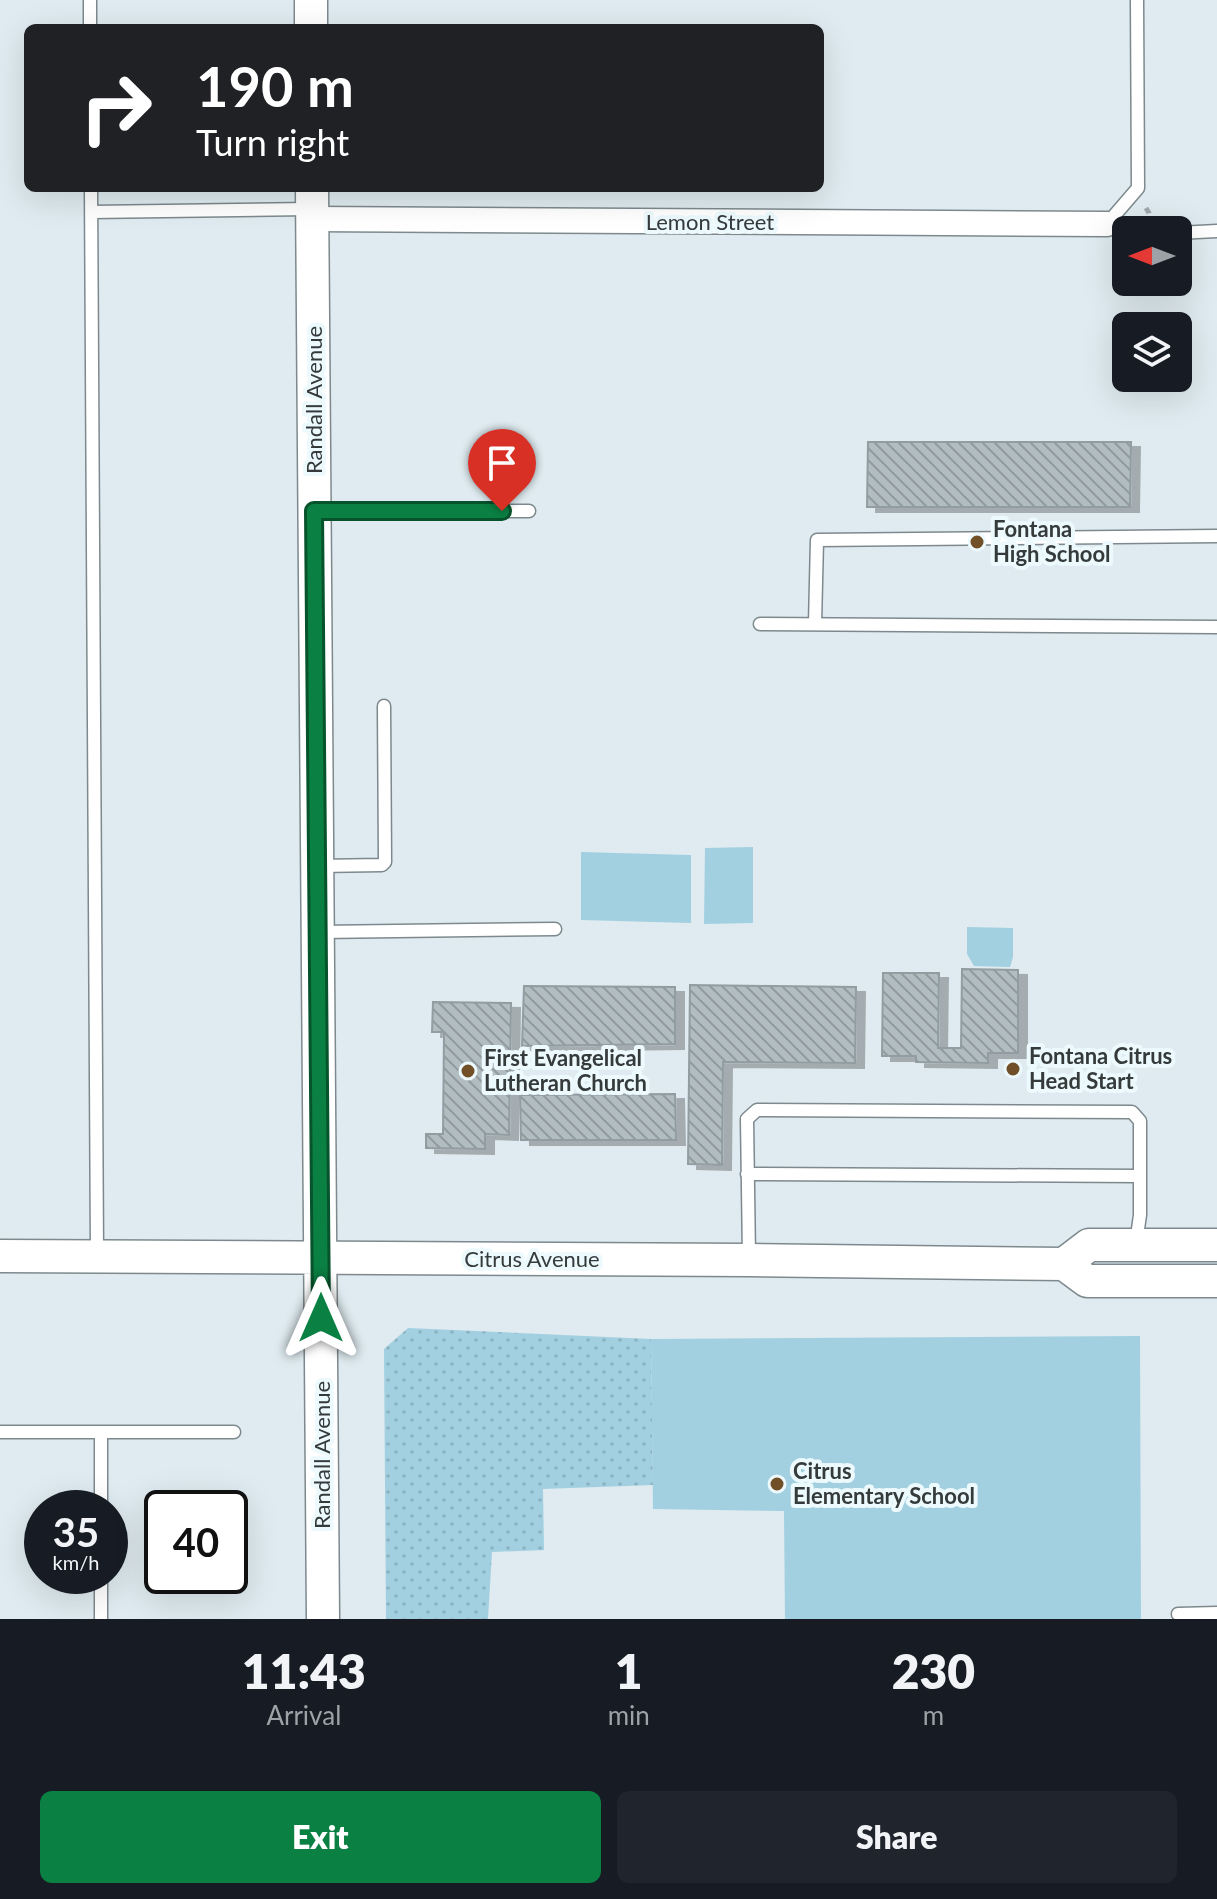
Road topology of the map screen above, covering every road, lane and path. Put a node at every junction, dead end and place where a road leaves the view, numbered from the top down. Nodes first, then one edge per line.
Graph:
1 (90, 0) edge
2 (311, 0) edge
3 (1137, 0) edge
4 (90, 24) edge
5 (311, 24) edge
6 (91, 192) edge
7 (313, 205) edge
8 (91, 212) junction
9 (1123, 216) edge
10 (1112, 228) edge
11 (1217, 231) edge
12 (1192, 232) edge
13 (314, 511) junction
14 (529, 511) dead end
15 (1217, 536) edge
16 (760, 624) dead end
17 (815, 624) junction
18 (1217, 627) edge
19 (384, 706) dead end
20 (317, 866) junction
21 (555, 929) dead end
22 (317, 932) junction
23 (747, 1174) junction
24 (1140, 1176) junction
25 (1136, 1244) junction
26 (1217, 1245) edge
27 (97, 1255) junction
28 (0, 1256) edge
29 (320, 1257) junction
30 (749, 1260) junction
31 (1064, 1264) junction
32 (1217, 1281) edge
33 (0, 1432) edge
34 (101, 1432) junction
35 (234, 1432) dead end
36 (101, 1490) edge
37 (101, 1594) edge
38 (1217, 1613) edge
39 (1178, 1614) dead end
40 (101, 1619) edge
41 (323, 1619) edge

1 - 4 lane
2 - 5 street
3 - 9 lane
6 - 8 lane
7 - 8 lane
7 - 10 street, Lemon Street
7 - 13 street, Randall Avenue
8 - 27 lane
11 - 12 lane
13 - 14 lane
13 - 20 street, Randall Avenue
15 - 17 lane
16 - 17 lane
17 - 18 lane
19 - 20 lane
20 - 22 street, Randall Avenue
21 - 22 lane
22 - 29 street, Randall Avenue
23 - 24 lane
23 - 24 lane
23 - 30 lane
24 - 25 lane
25 - 26 street
25 - 31 street
27 - 28 street, Citrus Avenue
27 - 29 street, Citrus Avenue
29 - 30 street, Citrus Avenue
29 - 41 street, Randall Avenue
30 - 31 street, Citrus Avenue
31 - 32 street, Citrus Avenue
33 - 34 lane
34 - 35 lane
34 - 36 lane
37 - 40 lane
38 - 39 lane

